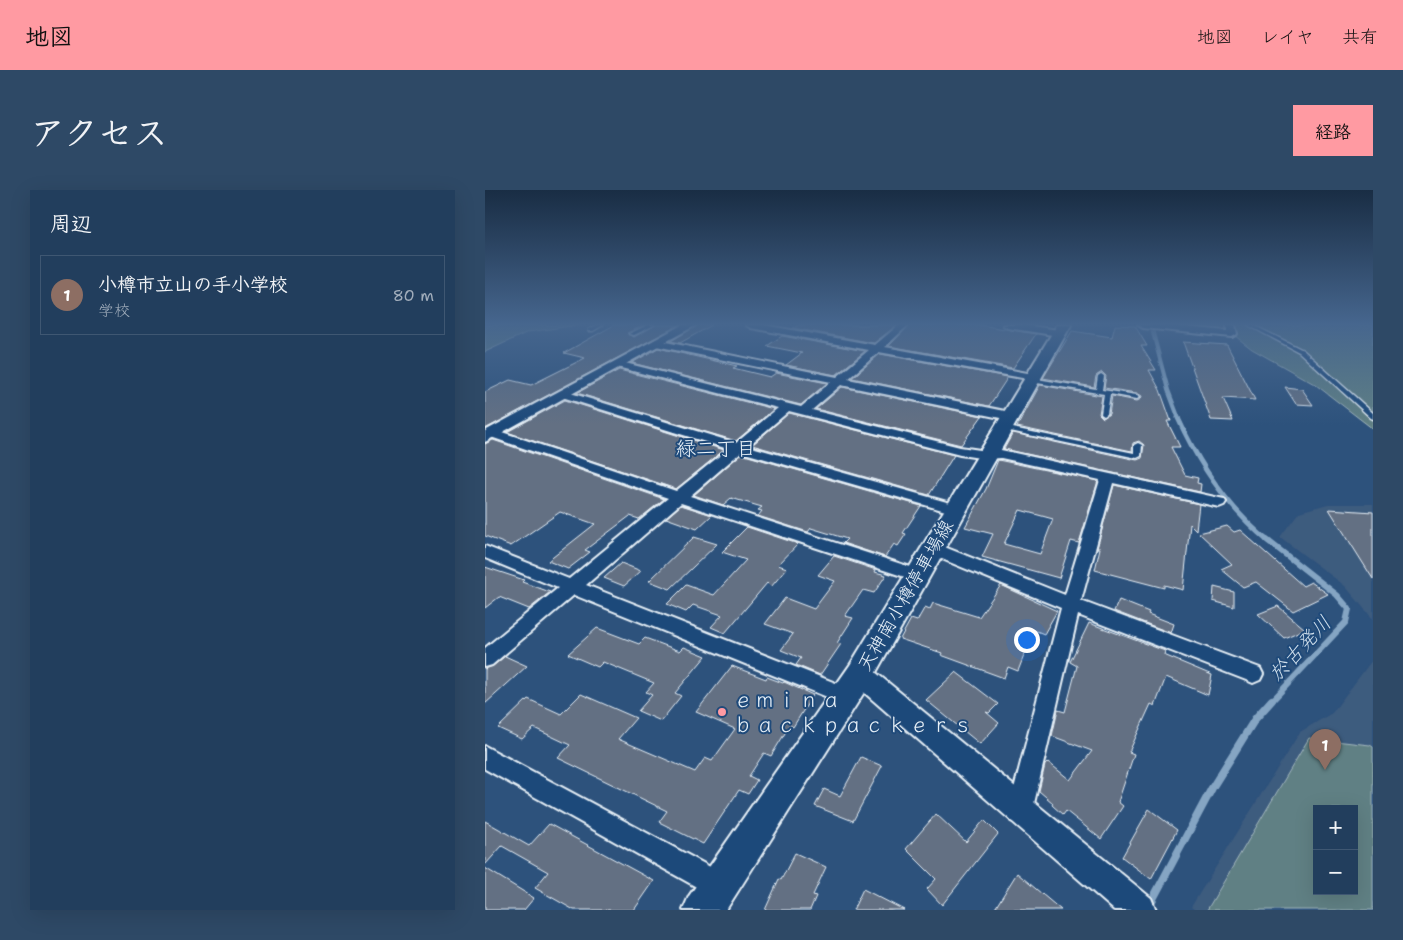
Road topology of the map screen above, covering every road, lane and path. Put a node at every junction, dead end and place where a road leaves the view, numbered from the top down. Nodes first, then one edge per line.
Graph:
1 (627, 359) edge
2 (731, 359) edge
3 (865, 359) edge
4 (932, 359) edge
5 (1043, 359) edge
6 (1308, 359) edge
7 (617, 364) junction
8 (1101, 376) dead end
9 (1032, 378) junction
10 (839, 381) junction
11 (1099, 391) junction
12 (1107, 392) junction
13 (563, 394) junction
14 (1137, 397) dead end
15 (787, 407) junction
16 (804, 411) junction
17 (1104, 414) dead end
18 (1373, 417) edge
19 (1007, 422) junction
20 (489, 435) edge
21 (1138, 445) dead end
22 (736, 447) junction
23 (987, 455) junction
24 (1107, 479) junction
25 (678, 497) junction
26 (1219, 502) dead end
27 (956, 509) junction
28 (931, 548) junction
29 (485, 552) edge
30 (917, 575) junction
31 (571, 588) junction
32 (1071, 605) junction
33 (485, 659) edge
34 (860, 674) junction
35 (1253, 674) dead end
36 (844, 695) junction
37 (485, 757) edge
38 (1020, 812) junction
39 (718, 886) junction
40 (1130, 903) edge
41 (703, 910) edge

1 - 7 street
2 - 10 street
3 - 10 street
4 - 9 street
5 - 9 main road, 天神南小樽停車場線
6 - 18 lane
7 - 13 street
7 - 15 street
8 - 11 lane
9 - 11 lane
9 - 19 main road, 天神南小樽停車場線
10 - 16 street
10 - 19 street
11 - 12 lane
12 - 14 lane
12 - 17 lane
13 - 20 street
13 - 22 street
15 - 16 street
15 - 22 street
16 - 23 street
19 - 21 lane
19 - 23 main road, 天神南小樽停車場線
20 - 25 street
22 - 25 street
22 - 27 street
23 - 24 street
23 - 27 main road, 天神南小樽停車場線
24 - 26 street
24 - 32 street
25 - 30 street
25 - 31 street
27 - 28 main road, 天神南小樽停車場線
28 - 30 main road, 天神南小樽停車場線
28 - 32 street
29 - 31 street
30 - 34 main road, 天神南小樽停車場線
31 - 33 street
31 - 36 street
32 - 35 street
32 - 38 street
34 - 36 main road, 天神南小樽停車場線
34 - 38 street
36 - 39 main road, 天神南小樽停車場線
37 - 39 street
38 - 40 street
39 - 41 main road, 天神南小樽停車場線

